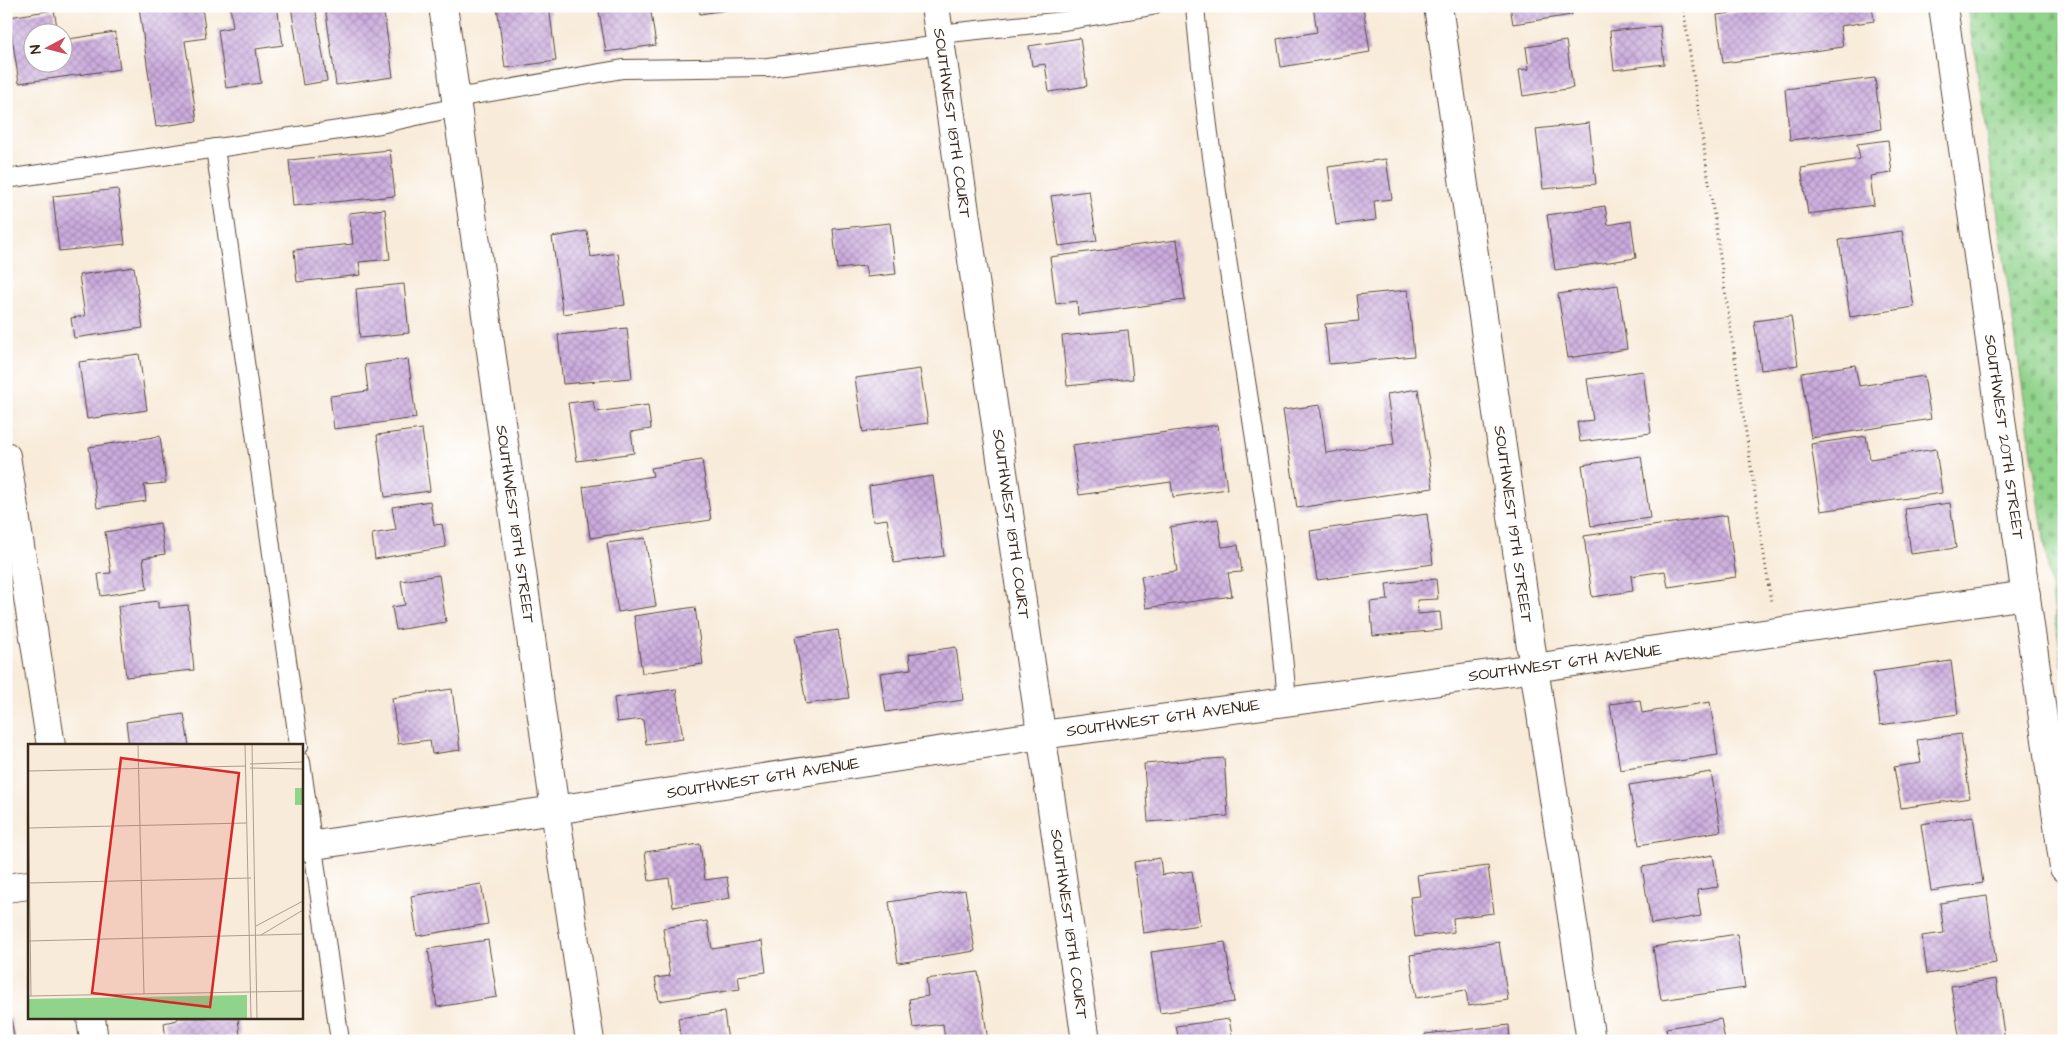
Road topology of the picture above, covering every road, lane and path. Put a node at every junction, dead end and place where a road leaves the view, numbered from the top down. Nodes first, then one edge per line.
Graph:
1 (443, 6) edge
2 (935, 6) edge
3 (1152, 6) edge
4 (1195, 6) edge
5 (1438, 6) edge
6 (1683, 6) edge
7 (1942, 6) edge
8 (940, 40) junction
9 (456, 102) junction
10 (215, 148) junction
11 (6, 178) edge
12 (6, 456) edge
13 (2026, 595) junction
14 (1775, 632) junction
15 (1534, 668) junction
16 (1287, 702) junction
17 (1042, 735) junction
18 (51, 744) edge
19 (299, 744) edge
20 (302, 776) edge
21 (555, 810) junction
22 (307, 846) edge
23 (2064, 868) edge
24 (28, 885) edge
25 (6, 888) edge
26 (91, 1020) edge
27 (94, 1041) edge
28 (340, 1041) edge
29 (590, 1041) edge
30 (1086, 1041) edge
31 (1591, 1041) edge

1 - 9 street, SOUTHWEST 18TH STREET
2 - 8 street, SOUTHWEST 18TH COURT
3 - 8 lane
4 - 16 lane
5 - 15 street, SOUTHWEST 19TH STREET
6 - 14 path
7 - 13 street, SOUTHWEST 20TH STREET
8 - 9 lane
8 - 17 street, SOUTHWEST 18TH COURT
9 - 10 lane
9 - 21 street, SOUTHWEST 18TH STREET
10 - 11 lane
10 - 19 lane
12 - 18 street
13 - 14 street, SOUTHWEST 6TH AVENUE
13 - 23 street, SOUTHWEST 20TH STREET
14 - 15 street, SOUTHWEST 6TH AVENUE
15 - 16 street, SOUTHWEST 6TH AVENUE
15 - 31 street, SOUTHWEST 19TH STREET
16 - 17 street, SOUTHWEST 6TH AVENUE
17 - 21 street, SOUTHWEST 6TH AVENUE
17 - 30 street, SOUTHWEST 18TH COURT
20 - 22 lane
21 - 22 street, SOUTHWEST 6TH AVENUE
21 - 29 street, SOUTHWEST 18TH STREET
22 - 28 lane
24 - 25 street
26 - 27 street

